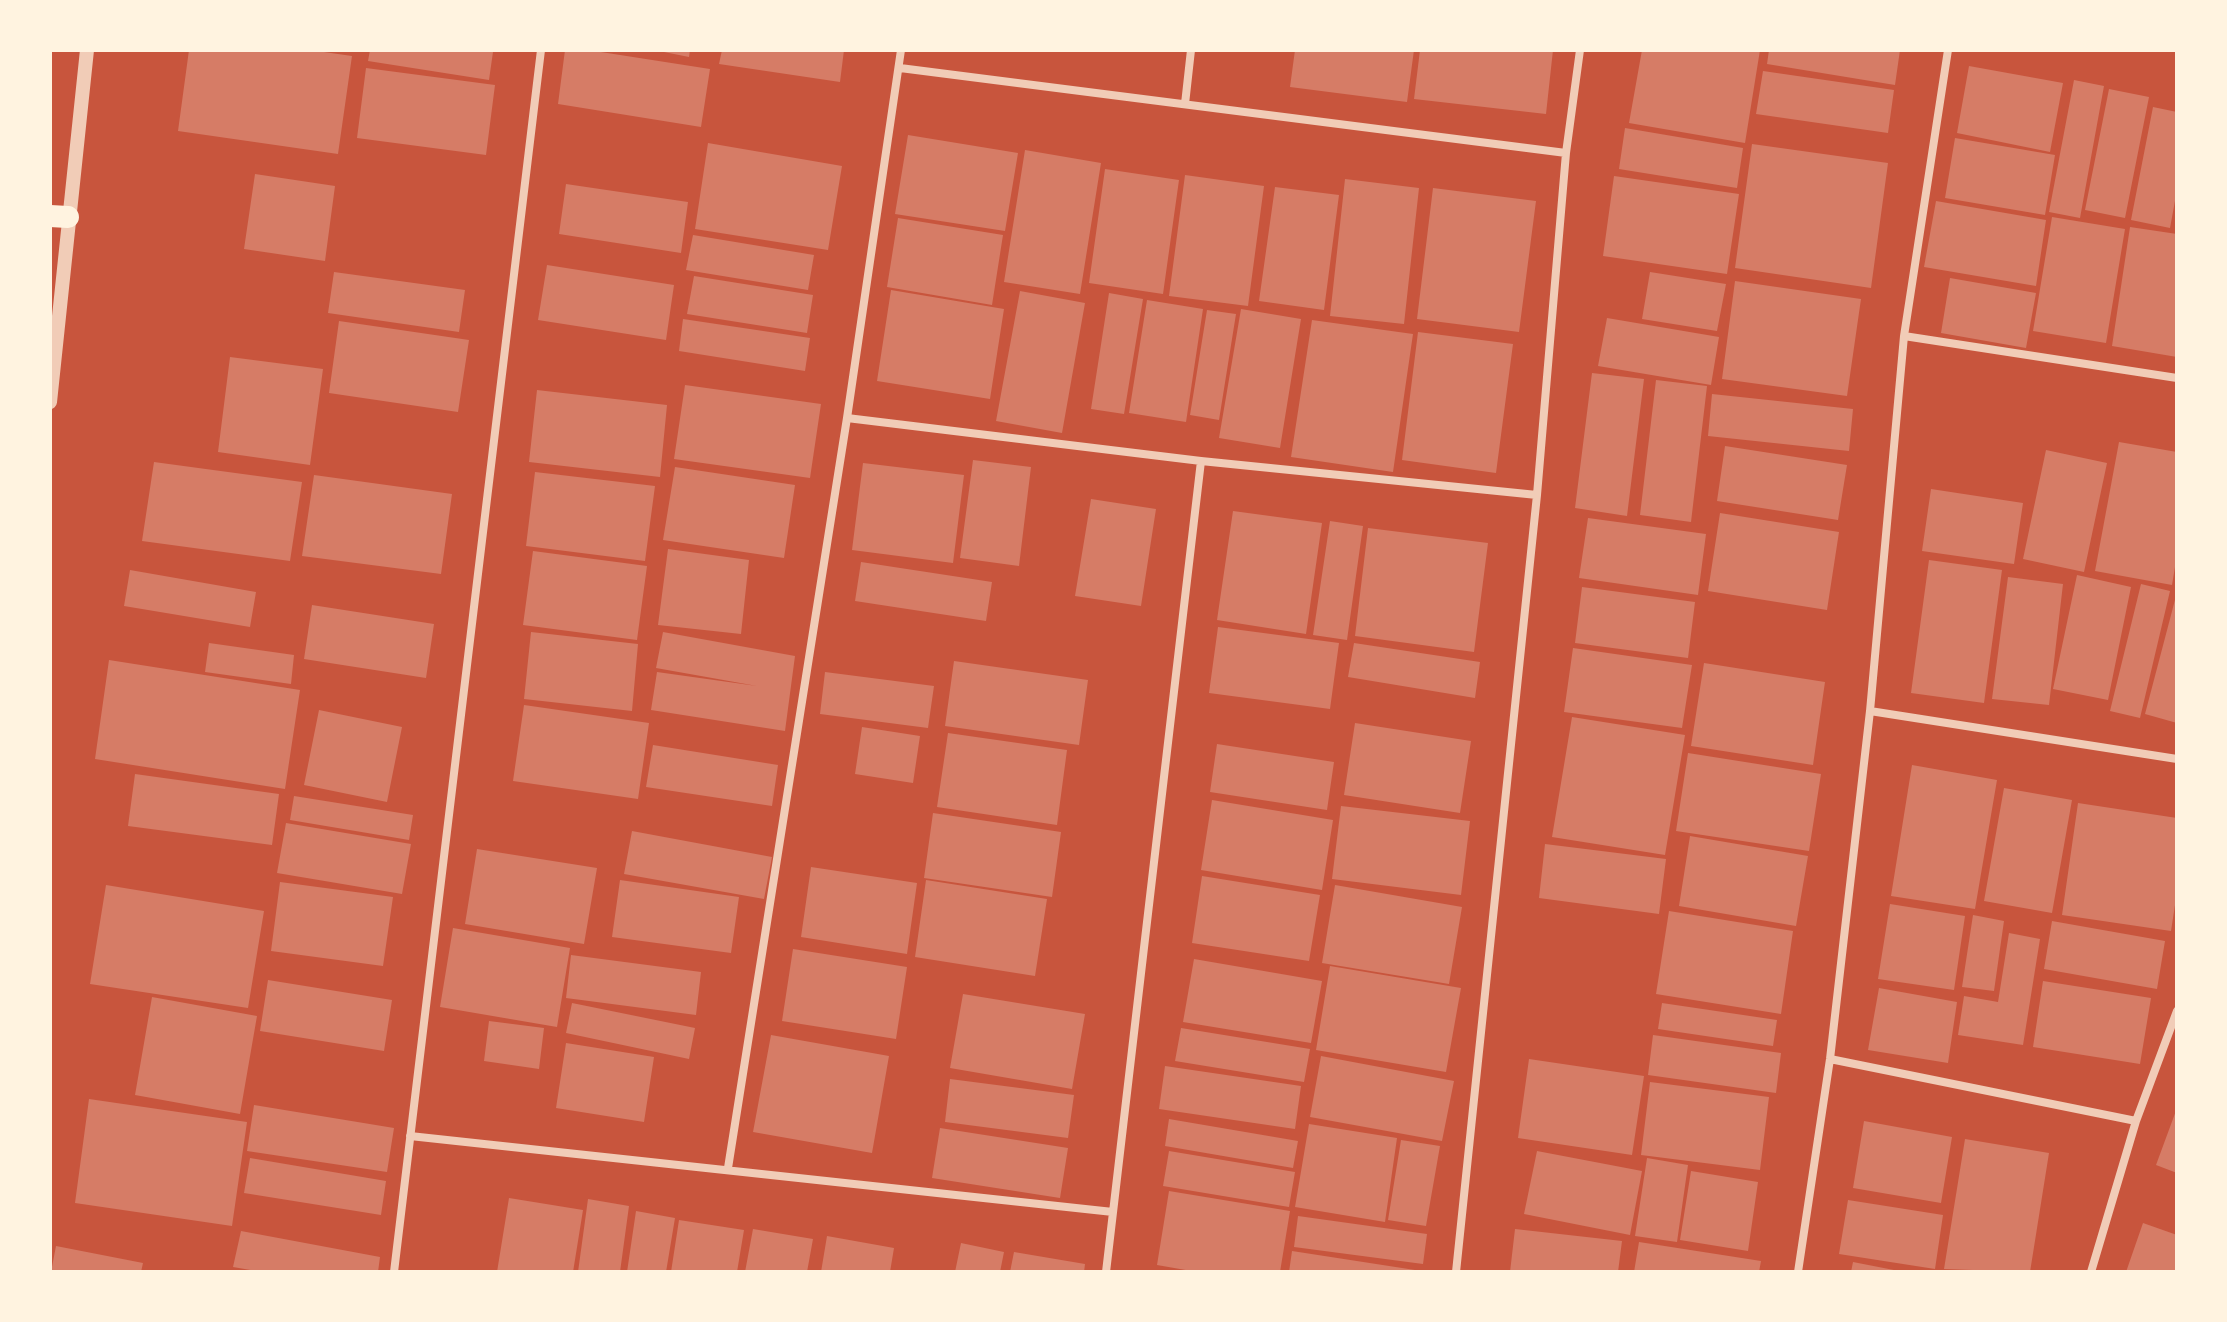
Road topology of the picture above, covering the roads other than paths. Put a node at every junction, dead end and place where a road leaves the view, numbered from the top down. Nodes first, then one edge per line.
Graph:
1 (87, 50) edge
2 (541, 50) edge
3 (901, 50) edge
4 (1191, 50) edge
5 (1580, 50) edge
6 (1948, 50) edge
7 (900, 68) junction
8 (1185, 104) junction
9 (1566, 153) junction
10 (59, 216) edge
11 (1904, 336) junction
12 (2177, 378) edge
13 (50, 402) edge
14 (847, 418) junction
15 (1201, 461) junction
16 (1537, 495) junction
17 (1870, 711) junction
18 (2177, 759) edge
19 (2177, 1011) edge
20 (1830, 1059) junction
21 (2136, 1121) junction
22 (410, 1136) junction
23 (728, 1168) junction
24 (1113, 1212) junction
25 (394, 1272) edge
26 (1106, 1272) edge
27 (1456, 1272) edge
28 (1798, 1272) edge
29 (2091, 1272) edge

1 - 10 street
2 - 22 street
3 - 7 street
4 - 8 street
5 - 9 street
6 - 11 street
7 - 8 street
7 - 14 street
8 - 9 street
9 - 16 street
10 - 13 street
11 - 12 street
11 - 17 street
14 - 15 street
14 - 23 street
15 - 16 street
15 - 24 street
16 - 27 street
17 - 18 street
17 - 20 street
19 - 21 street
20 - 21 street
20 - 28 street
21 - 29 street
22 - 23 street
22 - 25 street
23 - 24 street
24 - 26 street

